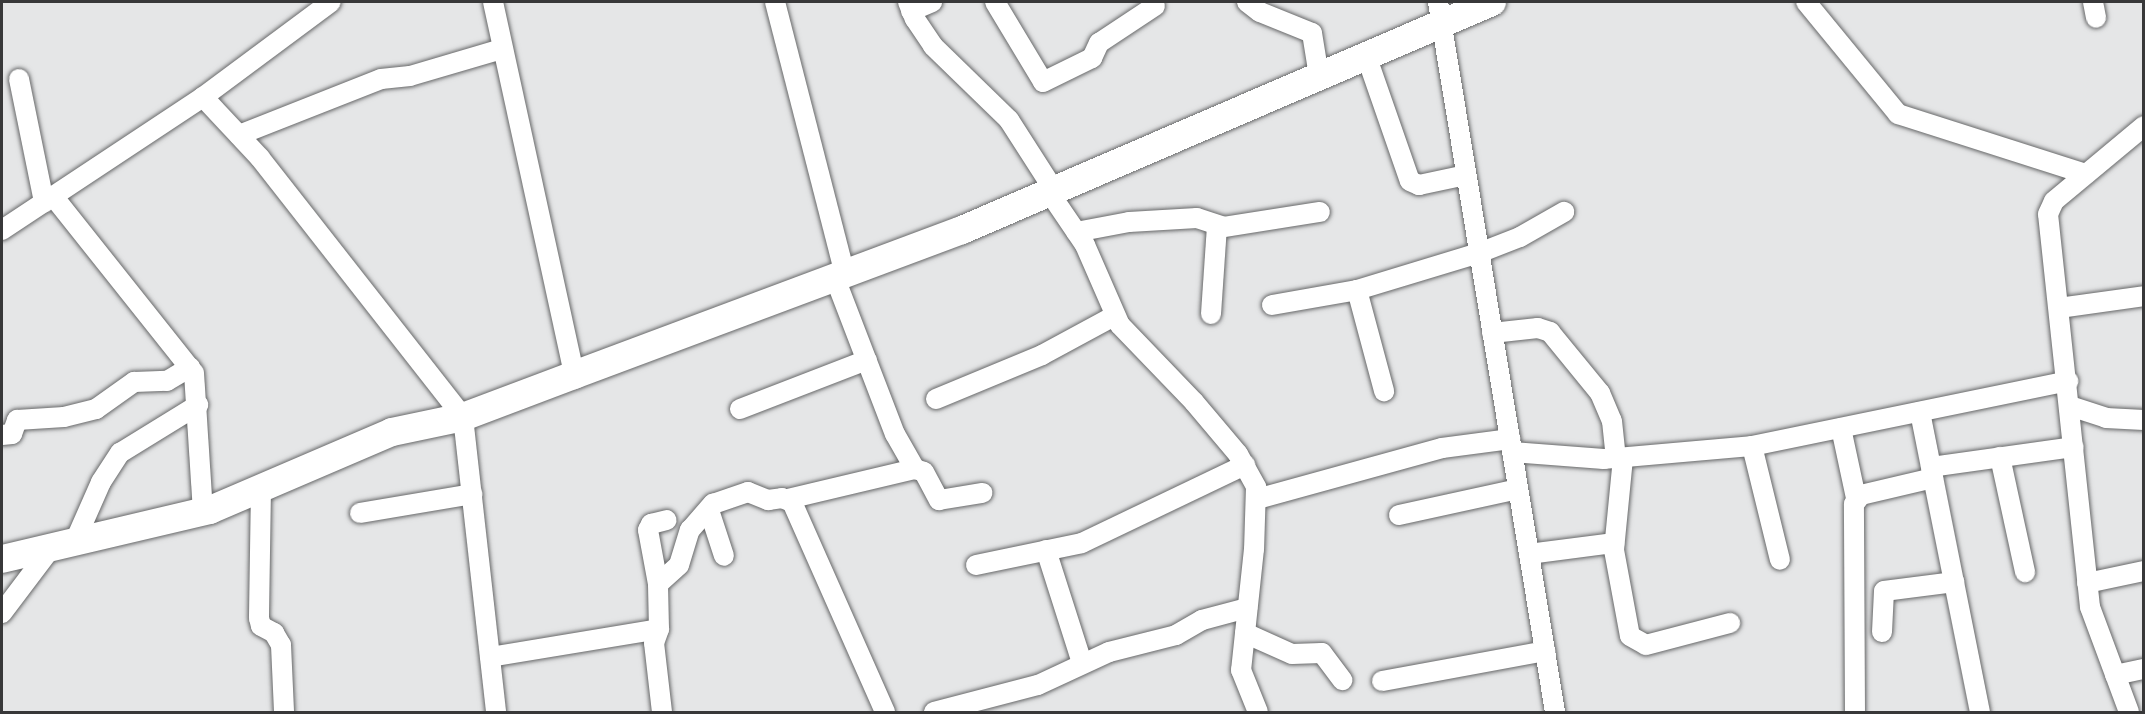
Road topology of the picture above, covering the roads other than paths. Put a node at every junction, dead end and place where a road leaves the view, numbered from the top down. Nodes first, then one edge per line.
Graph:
1 (331, 2) edge
2 (493, 2) edge
3 (775, 2) edge
4 (995, 2) edge
5 (1247, 2) edge
6 (1492, 2) edge
7 (1806, 2) edge
8 (921, 4) edge
9 (1155, 6) dead end
10 (1439, 12) edge
11 (502, 49) junction
12 (1366, 55) junction
13 (1319, 76) junction
14 (19, 79) dead end
15 (203, 97) junction
16 (2139, 133) edge
17 (239, 135) junction
18 (2086, 174) junction
19 (1466, 175) junction
20 (1052, 191) junction
21 (49, 199) junction
22 (1320, 212) dead end
23 (1564, 212) dead end
24 (1216, 226) junction
25 (2, 230) edge
26 (1076, 232) junction
27 (1479, 254) junction
28 (840, 276) junction
29 (1357, 290) junction
30 (2144, 296) edge
31 (1272, 305) dead end
32 (2059, 308) junction
33 (1211, 314) dead end
34 (1114, 316) junction
35 (1492, 333) junction
36 (867, 360) junction
37 (190, 367) junction
38 (574, 375) junction
39 (2068, 381) junction
40 (1384, 391) dead end
41 (936, 399) dead end
42 (198, 405) junction
43 (2070, 406) junction
44 (740, 409) dead end
45 (1920, 412) junction
46 (463, 417) junction
47 (2144, 420) edge
48 (1841, 428) junction
49 (2, 435) edge
50 (1511, 445) junction
51 (1752, 446) junction
52 (2074, 447) junction
53 (2000, 457) junction
54 (1619, 458) junction
55 (1245, 465) junction
56 (915, 469) junction
57 (1932, 472) junction
58 (261, 488) junction
59 (1518, 489) junction
60 (982, 493) dead end
61 (472, 494) junction
62 (1856, 498) junction
63 (788, 499) junction
64 (1257, 499) junction
65 (709, 510) junction
66 (203, 511) junction
67 (360, 513) dead end
68 (1399, 515) dead end
69 (667, 520) dead end
70 (1614, 543) junction
71 (64, 544) junction
72 (1046, 550) junction
73 (1529, 554) junction
74 (724, 556) dead end
75 (2, 559) edge
76 (1780, 560) dead end
77 (976, 565) dead end
78 (2144, 571) edge
79 (2025, 572) dead end
80 (1954, 582) junction
81 (2087, 583) junction
82 (658, 584) junction
83 (1247, 608) junction
84 (2, 613) edge
85 (1730, 623) dead end
86 (659, 629) junction
87 (1882, 632) dead end
88 (1245, 633) junction
89 (1545, 651) junction
90 (490, 657) junction
91 (1082, 663) junction
92 (2144, 669) edge
93 (2115, 675) junction
94 (1342, 680) dead end
95 (1382, 681) dead end
96 (1001, 705) edge
97 (284, 712) edge
98 (496, 712) edge
99 (662, 712) edge
100 (885, 712) edge
101 (934, 712) edge
102 (1258, 712) edge
103 (1555, 712) edge
104 (1856, 712) edge
105 (1980, 712) edge
106 (2129, 712) edge

1 - 15 street
2 - 11 street
3 - 28 street
4 - 9 street
5 - 13 street
6 - 10 main road
7 - 18 street
8 - 20 street
10 - 12 main road
10 - 19 street
11 - 17 street
11 - 38 street
12 - 13 main road
12 - 19 street
13 - 20 main road
14 - 21 street
15 - 17 street
15 - 21 street
16 - 18 street
17 - 46 street
18 - 32 street
19 - 27 street
20 - 26 street
20 - 28 main road
21 - 25 street
21 - 37 street
22 - 24 street
23 - 27 street
24 - 26 street
24 - 33 street
26 - 34 street
27 - 29 street
27 - 35 street
28 - 36 street
28 - 38 main road
29 - 31 street
29 - 40 street
30 - 32 street
32 - 39 street
34 - 41 street
34 - 55 street
35 - 50 street
35 - 54 street
36 - 44 street
36 - 56 street
37 - 42 street
37 - 49 street
38 - 46 main road
39 - 43 street
39 - 45 street
42 - 66 street
42 - 71 street
43 - 47 street
43 - 52 street
45 - 48 street
45 - 57 street
46 - 58 main road
46 - 61 street
48 - 51 street
48 - 62 street
50 - 54 street
50 - 59 street
50 - 64 street
51 - 54 street
51 - 76 street
52 - 53 street
52 - 81 street
53 - 57 street
53 - 79 street
54 - 70 street
55 - 64 street
55 - 72 street
56 - 60 street
56 - 63 street
57 - 62 street
57 - 80 street
58 - 66 main road
58 - 97 street
59 - 68 street
59 - 73 street
61 - 67 street
61 - 90 street
62 - 104 street
63 - 65 street
63 - 100 street
64 - 83 street
65 - 74 street
65 - 82 street
66 - 71 main road
69 - 82 street
70 - 73 street
70 - 85 street
71 - 75 main road
71 - 84 street
72 - 77 street
72 - 91 street
73 - 89 street
78 - 81 street
80 - 87 street
80 - 105 street
81 - 93 street
82 - 86 street
83 - 88 street
83 - 91 street
86 - 90 street
86 - 99 street
88 - 94 street
88 - 102 street
89 - 95 street
89 - 103 street
90 - 98 street
91 - 96 street
92 - 93 street
93 - 106 street
96 - 101 street

